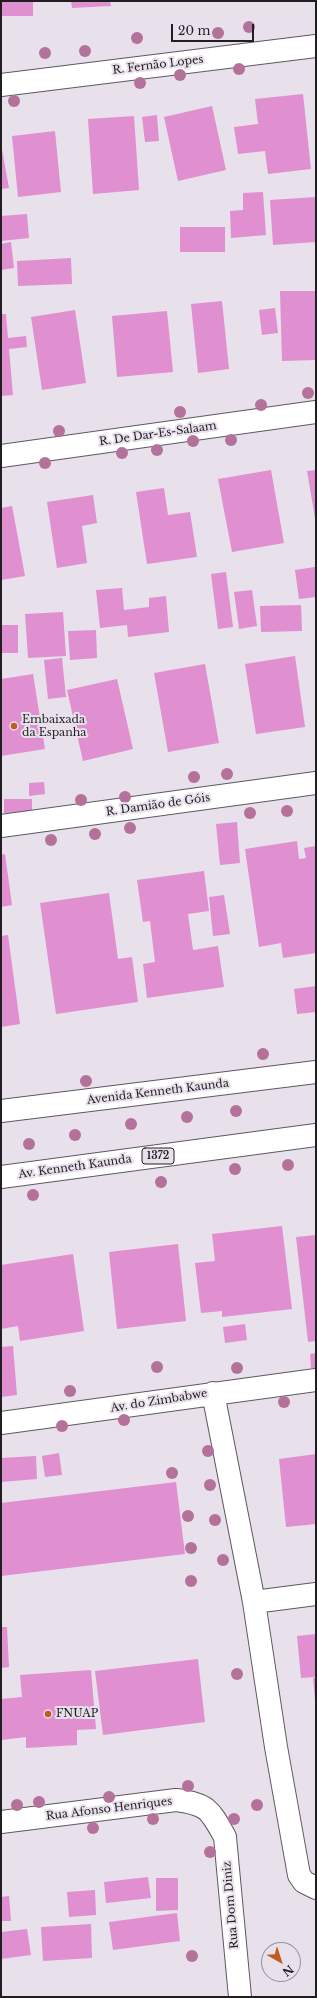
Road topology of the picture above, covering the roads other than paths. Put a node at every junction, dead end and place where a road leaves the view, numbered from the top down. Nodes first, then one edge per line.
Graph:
1 (316, 46) edge
2 (1, 85) edge
3 (316, 412) edge
4 (1, 456) edge
5 (316, 783) edge
6 (1, 826) edge
7 (316, 1072) edge
8 (1, 1111) edge
9 (316, 1135) edge
10 (1, 1177) edge
11 (316, 1380) edge
12 (214, 1393) junction
13 (1, 1423) edge
14 (316, 1594) edge
15 (254, 1602) junction
16 (213, 1816) joint
17 (1, 1822) edge
18 (316, 1888) edge
19 (240, 1997) edge

1 - 2 street, R. Fernão Lopes
3 - 4 street, R. De Dar-Es-Salaam
5 - 6 street, R. Damião de Góis
7 - 8 street, Avenida Kenneth Kaunda
9 - 10 street, Av. Kenneth Kaunda / 1372
11 - 12 street, Av. do Zimbabwe
12 - 13 street, Av. do Zimbabwe
12 - 15 street
14 - 15 street
15 - 18 street
16 - 17 street, Rua Afonso Henriques
16 - 19 street, Rua Dom Diniz

